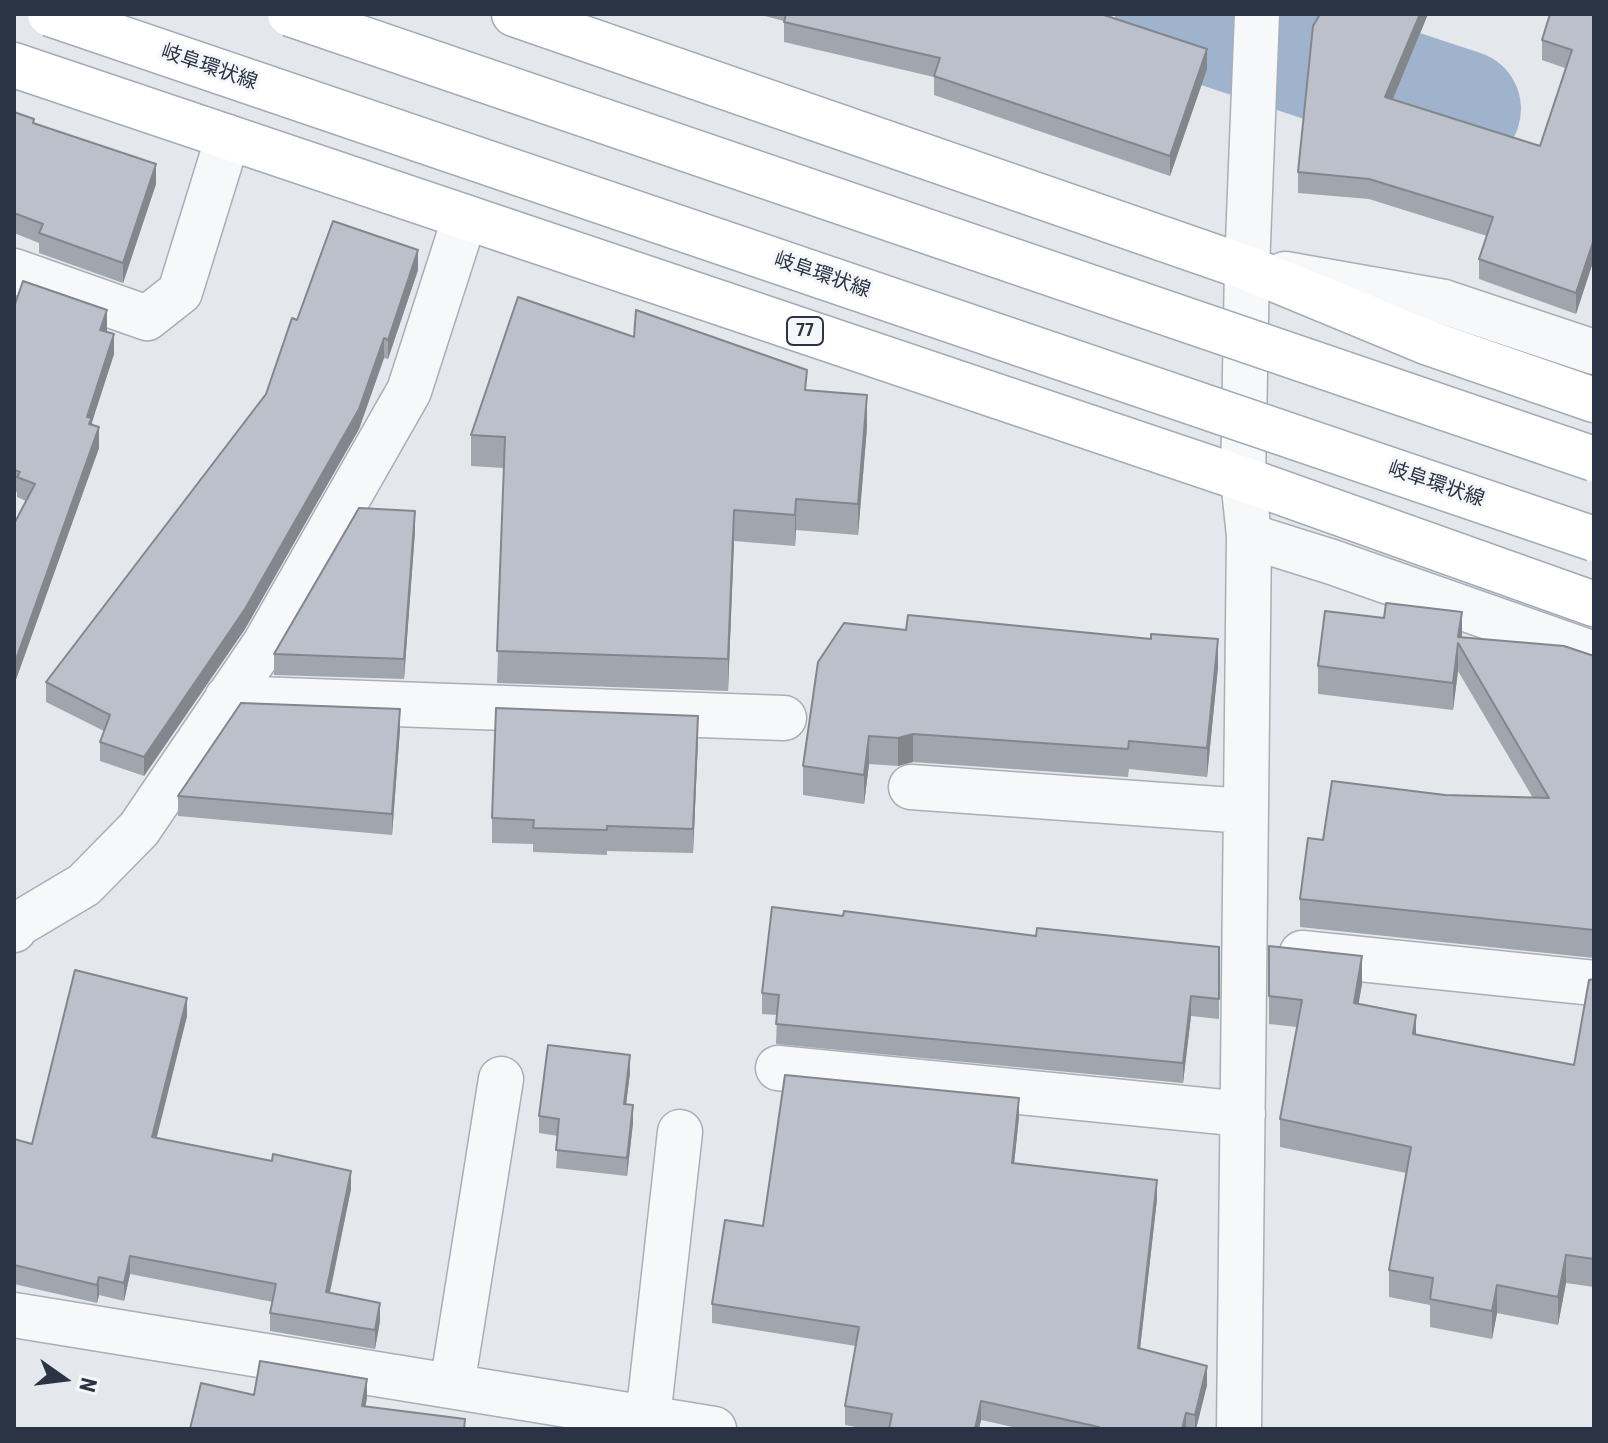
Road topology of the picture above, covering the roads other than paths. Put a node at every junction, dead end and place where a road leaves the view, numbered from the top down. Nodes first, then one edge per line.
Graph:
1 (50, 14) edge
2 (290, 14) edge
3 (514, 14) edge
4 (1267, 17) edge
5 (14, 65) edge
6 (228, 137) junction
7 (465, 217) junction
8 (1247, 268) junction
9 (14, 271) edge
10 (1594, 352) edge
11 (1594, 400) edge
12 (1594, 459) edge
13 (1243, 479) junction
14 (1249, 536) junction
15 (1594, 539) edge
16 (1594, 604) edge
17 (1594, 654) edge
18 (227, 698) junction
19 (784, 718) dead end
20 (911, 787) dead end
21 (1246, 811) junction
22 (14, 930) edge
23 (1244, 946) junction
24 (1594, 983) edge
25 (778, 1068) dead end
26 (501, 1079) dead end
27 (1243, 1114) junction
28 (680, 1132) dead end
29 (14, 1315) edge
30 (452, 1386) junction
31 (510, 1413) edge
32 (648, 1418) junction
33 (714, 1429) edge
34 (1239, 1429) edge

1 - 15 main road, 岐阜環状線, bridge
2 - 12 main road, bridge
3 - 8 main road
4 - 8 street
5 - 6 main road, 77
6 - 7 main road, 77
6 - 9 street
7 - 13 main road, 77
7 - 18 street
8 - 10 street
8 - 11 main road
8 - 13 street
13 - 14 street
13 - 16 main road, 77
14 - 17 street
14 - 21 street
18 - 19 street
18 - 22 street
20 - 21 street
21 - 23 street
23 - 24 street
23 - 27 street
25 - 27 street
26 - 30 street
27 - 34 street
28 - 32 street
29 - 30 street
30 - 31 street
31 - 32 street
32 - 33 street

